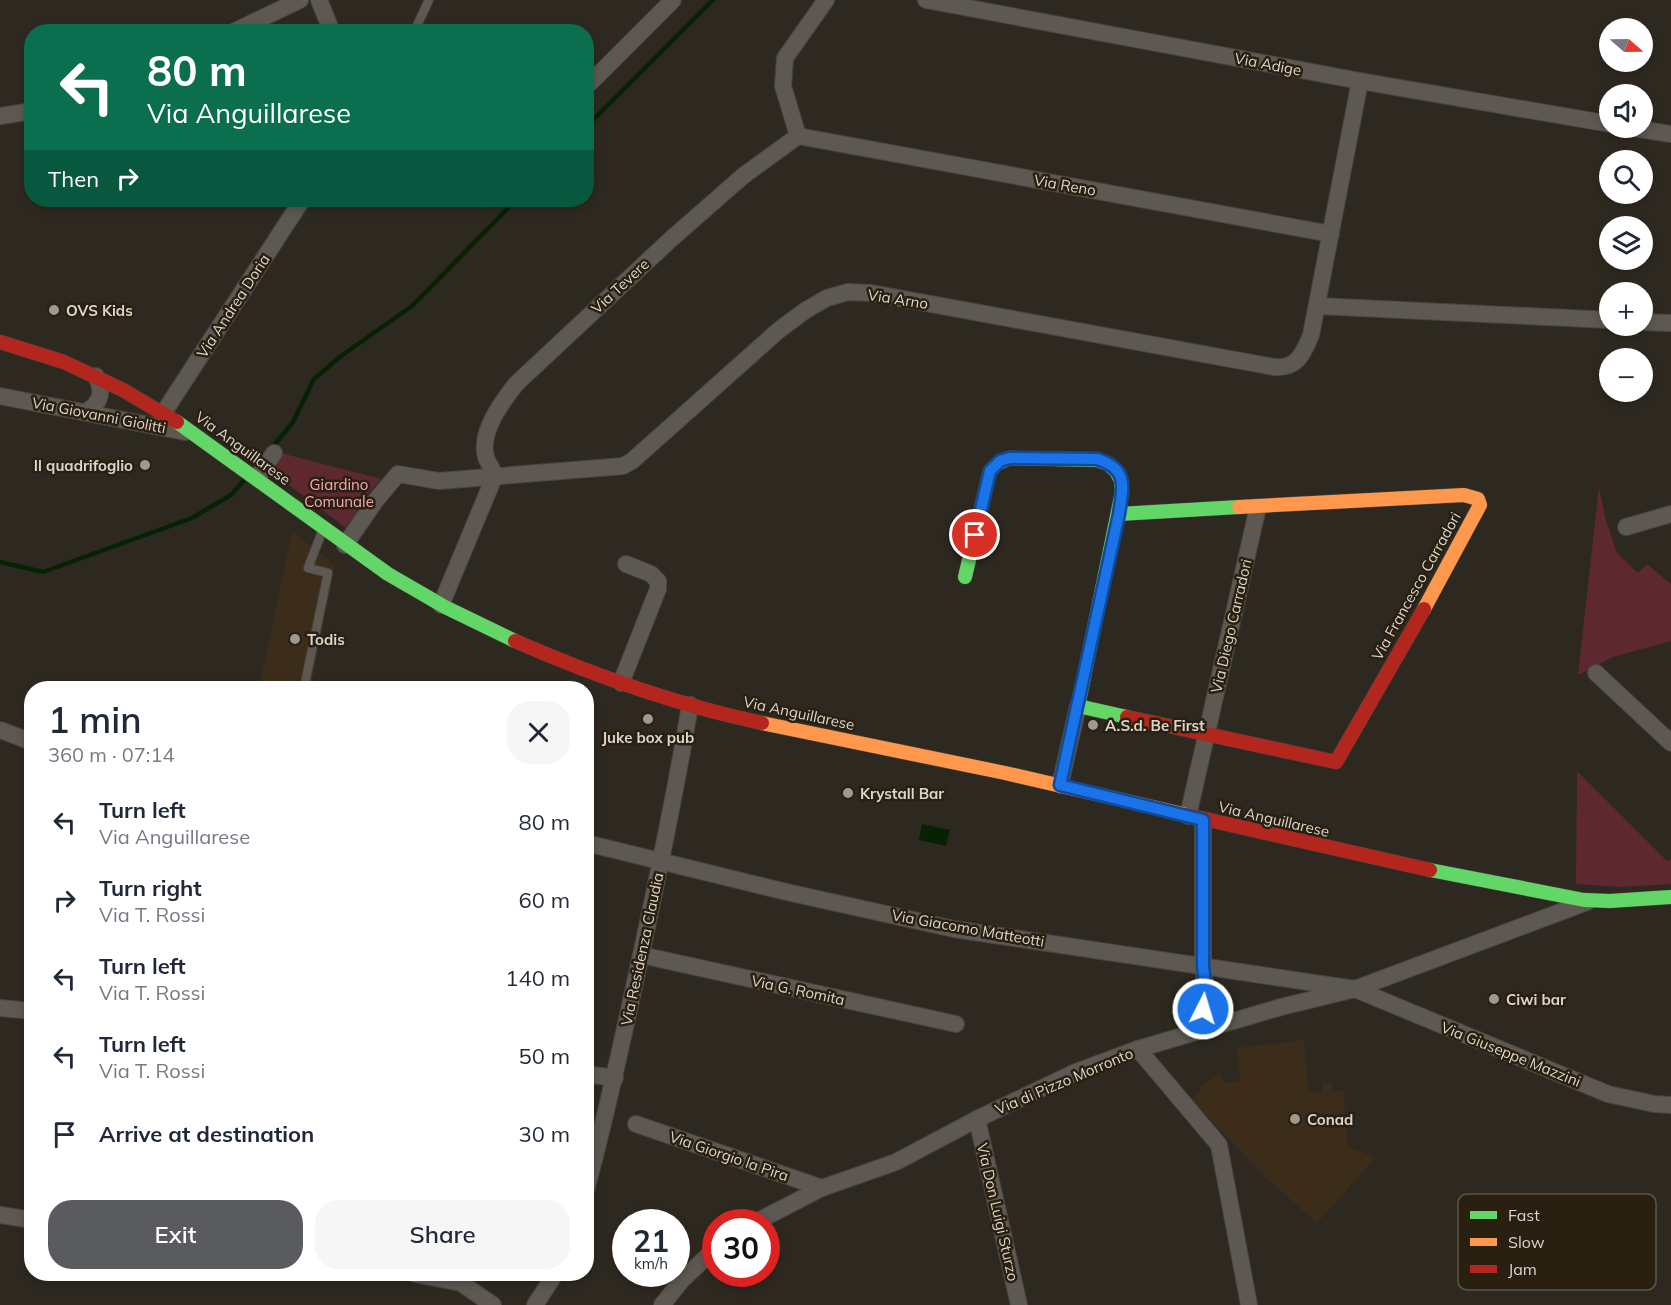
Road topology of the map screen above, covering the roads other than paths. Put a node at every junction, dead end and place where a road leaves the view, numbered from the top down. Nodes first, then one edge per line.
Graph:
1 (300, 0) edge
2 (319, 0) edge
3 (429, 0) edge
4 (826, 0) edge
5 (926, 0) edge
6 (667, 2) edge
7 (250, 24) edge
8 (329, 24) edge
9 (418, 24) edge
10 (594, 79) edge
11 (1360, 81) junction
12 (24, 112) edge
13 (0, 116) edge
14 (1599, 122) edge
15 (1653, 131) edge
16 (1671, 134) edge
17 (798, 136) junction
18 (297, 207) edge
19 (1331, 234) junction
20 (1318, 306) junction
21 (1599, 319) edge
22 (1653, 322) edge
23 (1671, 323) edge
24 (0, 342) edge
25 (96, 376) junction
26 (0, 396) edge
27 (85, 412) junction
28 (164, 412) junction
29 (197, 434) junction
30 (274, 453) dead end
31 (495, 475) junction
32 (256, 478) junction
33 (1258, 507) junction
34 (1119, 514) junction
35 (1671, 514) edge
36 (1626, 527) dead end
37 (323, 529) junction
38 (345, 545) junction
39 (626, 564) dead end
40 (965, 577) dead end
41 (441, 605) junction
42 (1596, 673) dead end
43 (305, 681) edge
44 (621, 683) junction
45 (690, 705) junction
46 (1078, 706) junction
47 (0, 730) edge
48 (1206, 734) junction
49 (24, 739) edge
50 (1671, 743) edge
51 (1060, 785) junction
52 (1195, 818) junction
53 (594, 845) edge
54 (661, 861) junction
55 (1671, 897) edge
56 (1588, 901) junction
57 (641, 955) junction
58 (1203, 965) junction
59 (1355, 989) junction
60 (0, 1008) edge
61 (24, 1010) edge
62 (956, 1024) dead end
63 (1191, 1033) junction
64 (1138, 1049) junction
65 (594, 1075) edge
66 (615, 1078) junction
67 (1671, 1105) edge
68 (977, 1119) junction
69 (636, 1124) dead end
70 (594, 1159) edge
71 (822, 1188) junction
72 (780, 1210) edge
73 (0, 1215) edge
74 (24, 1219) edge
75 (702, 1261) edge
76 (450, 1281) edge
77 (550, 1281) edge
78 (494, 1305) edge
79 (535, 1305) edge
80 (662, 1305) edge
81 (1019, 1305) edge
82 (1249, 1305) edge

1 - 7 street
2 - 8 street
3 - 9 lane
4 - 17 street
5 - 11 street, Via Adige
6 - 10 street
11 - 14 street, Via Adige
11 - 19 street
12 - 13 street
15 - 16 street
17 - 19 street, Via Reno
17 - 31 street, Via Tevere
18 - 28 street, Via Andrea Doria
19 - 20 street
20 - 21 street
20 - 31 street, Via Arno
22 - 23 street
24 - 25 main road, Via Anguillarese
25 - 27 street
25 - 28 main road, Via Anguillarese
26 - 27 street, Via Giovanni Giolitti
27 - 29 street, Via Giovanni Giolitti
28 - 29 main road, Via Anguillarese
29 - 32 main road, Via Anguillarese
30 - 32 street
31 - 38 street
31 - 41 street
32 - 37 main road, Via Anguillarese
33 - 34 main road, Via Francesco Carradori
33 - 48 street, Via Diego Carradori
33 - 48 main road, Via Francesco Carradori
34 - 40 main road
34 - 46 main road
35 - 36 street
37 - 38 main road, Via Anguillarese
37 - 43 lane
38 - 41 main road, Via Anguillarese
39 - 44 street
41 - 44 main road, Via Anguillarese
42 - 50 street
44 - 45 main road, Via Anguillarese
45 - 51 main road, Via Anguillarese
45 - 54 street, Via Residenza Claudia
46 - 48 main road
46 - 51 street
47 - 49 street
48 - 52 street, Via Diego Carradori
51 - 52 main road, Via Anguillarese
52 - 56 main road, Via Anguillarese
52 - 58 street, Via Diego Carradori
53 - 54 street, Via Giacomo Matteotti
54 - 57 street, Via Residenza Claudia
54 - 58 street, Via Giacomo Matteotti
55 - 56 main road, Via Anguillarese
56 - 59 street, Via di Pizzo Morronto
57 - 62 street, Via G. Romita
57 - 66 street, Via Residenza Claudia
58 - 59 street, Via Giacomo Matteotti
58 - 63 street, Via Diego Carradori
59 - 63 street, Via di Pizzo Morronto
59 - 67 street, Via Giuseppe Mazzini
60 - 61 street
63 - 64 street, Via di Pizzo Morronto
64 - 68 street, Via di Pizzo Morronto
64 - 82 street
65 - 66 street
66 - 70 street, Via Residenza Claudia
68 - 71 street, Via di Pizzo Morronto
68 - 81 street, Via Don Luigi Sturzo
69 - 71 street, Via Giorgio la Pira
71 - 72 street, Via di Pizzo Morronto
73 - 74 street
75 - 80 street
76 - 78 street
77 - 79 street

